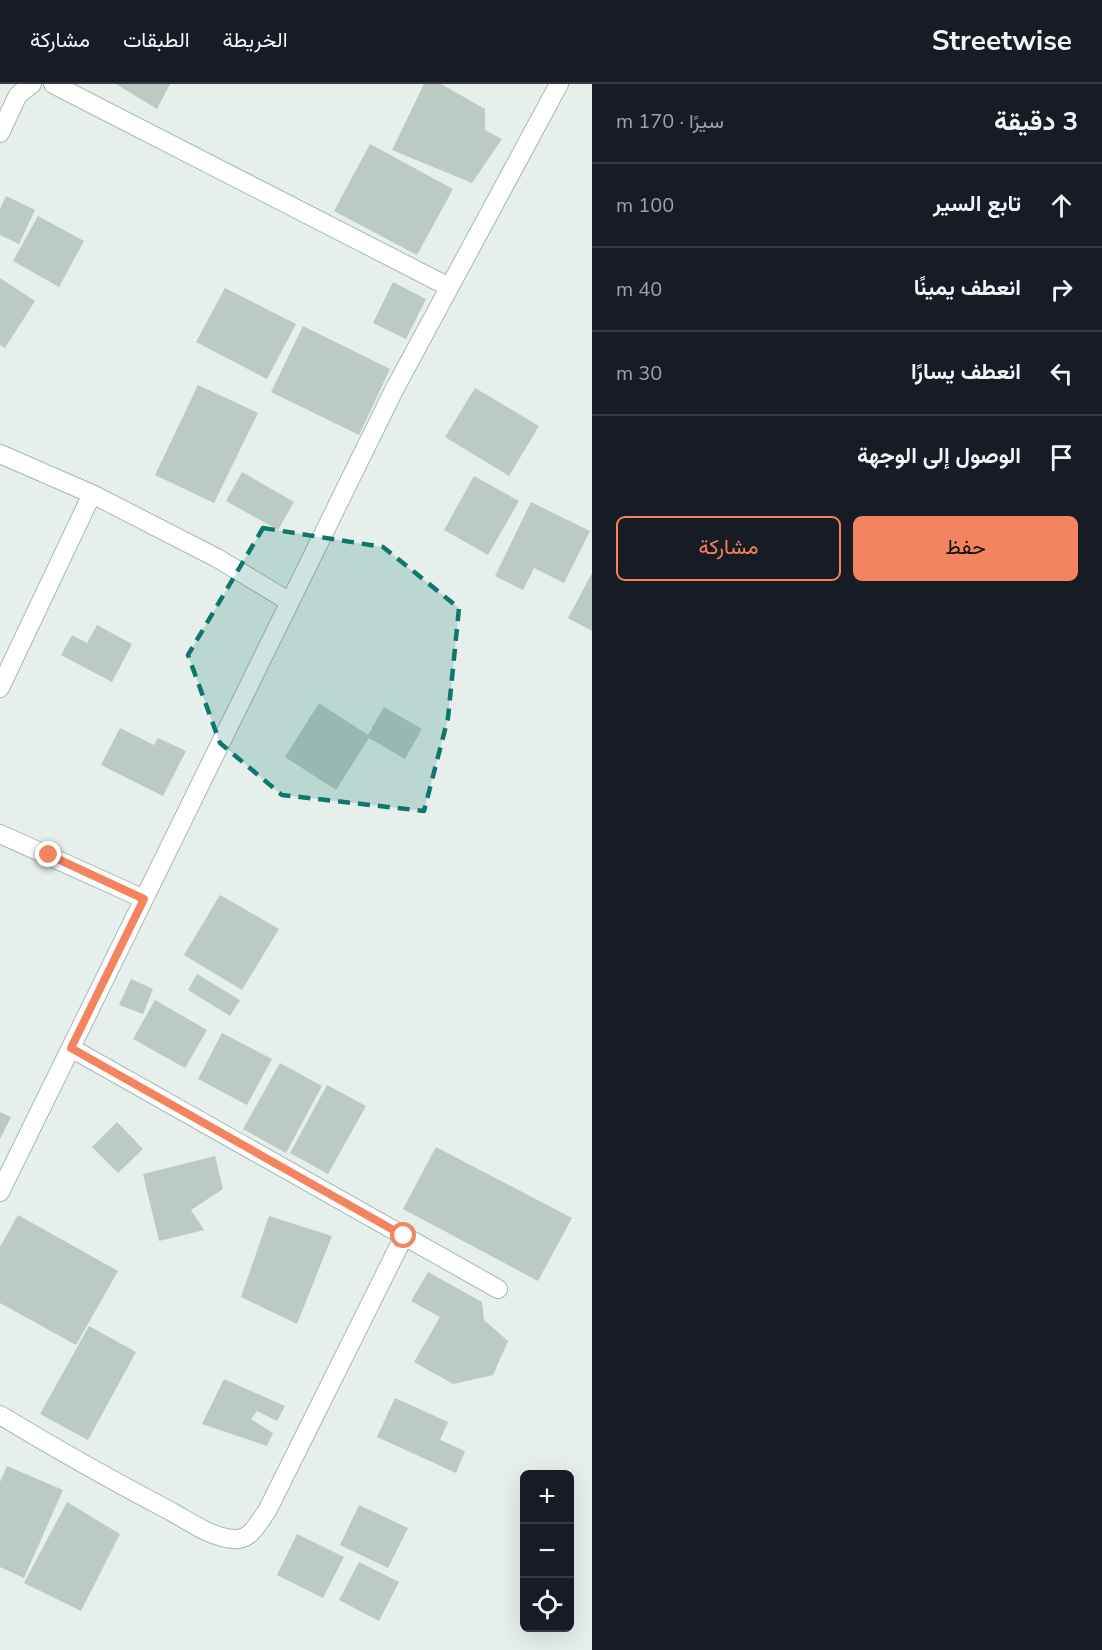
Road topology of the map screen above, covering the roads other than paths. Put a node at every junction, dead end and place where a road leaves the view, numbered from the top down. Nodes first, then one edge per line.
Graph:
1 (32, 84) edge
2 (53, 84) edge
3 (559, 84) edge
4 (0, 133) edge
5 (449, 287) junction
6 (0, 454) edge
7 (92, 494) junction
8 (290, 602) junction
9 (0, 688) edge
10 (0, 834) edge
11 (144, 899) junction
12 (71, 1048) junction
13 (0, 1192) edge
14 (404, 1236) junction
15 (498, 1289) dead end
16 (0, 1415) edge

1 - 4 street
2 - 5 street
3 - 5 street
5 - 8 street
6 - 7 street
7 - 8 street
7 - 9 street
8 - 11 street
10 - 11 street
11 - 12 street
12 - 13 street
12 - 14 street
14 - 15 street
14 - 16 street

